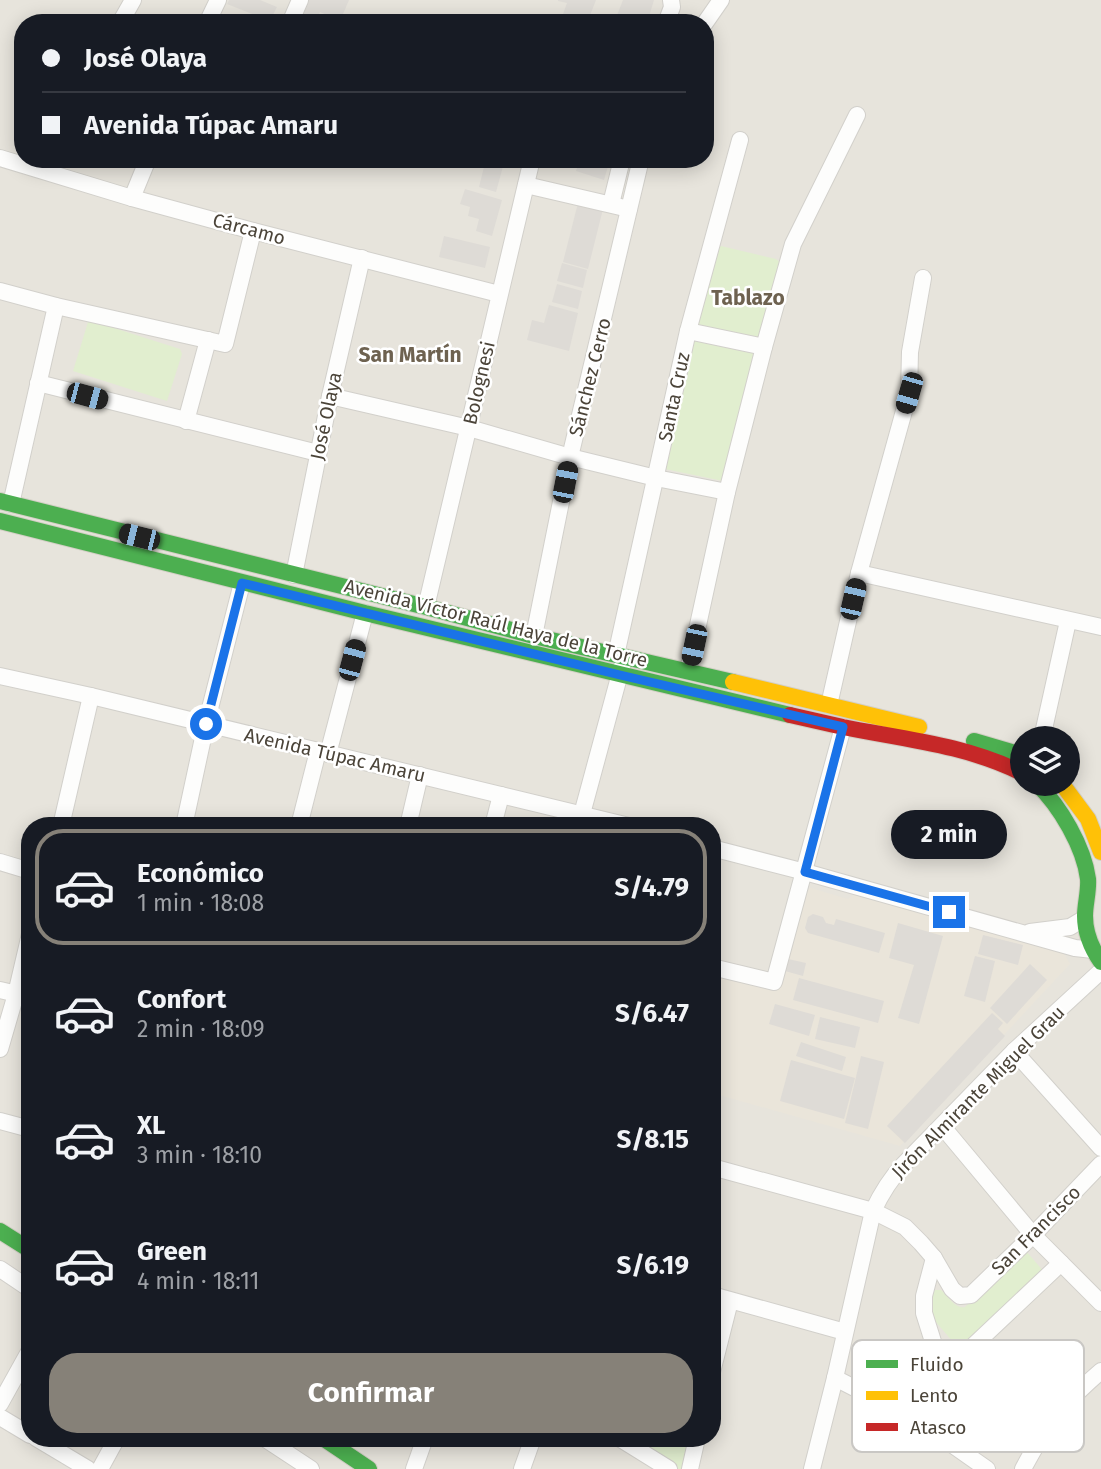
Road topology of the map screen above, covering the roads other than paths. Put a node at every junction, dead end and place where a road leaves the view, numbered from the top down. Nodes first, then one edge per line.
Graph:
1 (857, 115) dead end
2 (740, 140) dead end
3 (52, 168) edge
4 (144, 168) edge
5 (530, 168) edge
6 (620, 168) edge
7 (639, 168) edge
8 (526, 185) junction
9 (132, 198) junction
10 (611, 204) junction
11 (629, 209) junction
12 (253, 230) junction
13 (362, 258) junction
14 (923, 278) dead end
15 (0, 291) edge
16 (499, 294) junction
17 (56, 306) junction
18 (688, 331) junction
19 (208, 340) junction
20 (764, 347) junction
21 (38, 383) junction
22 (330, 396) junction
23 (186, 421) junction
24 (469, 428) junction
25 (318, 453) junction
26 (570, 457) junction
27 (656, 478) junction
28 (727, 492) junction
29 (5, 503) edge
30 (0, 520) edge
31 (859, 573) junction
32 (294, 575) junction
33 (242, 583) junction
34 (426, 607) junction
35 (365, 613) junction
36 (1068, 621) junction
37 (1101, 627) edge
38 (534, 636) junction
39 (620, 656) junction
40 (688, 671) junction
41 (620, 675) junction
42 (0, 676) edge
43 (91, 696) junction
44 (829, 705) junction
45 (206, 724) junction
46 (1045, 726) edge
47 (843, 727) junction
48 (1010, 751) edge
49 (323, 752) junction
50 (1010, 768) edge
51 (420, 775) junction
52 (501, 794) junction
53 (1048, 796) edge
54 (1071, 796) edge
55 (582, 814) junction
56 (63, 817) edge
57 (186, 817) edge
58 (302, 817) edge
59 (410, 817) edge
60 (495, 817) edge
61 (589, 817) edge
62 (721, 850) edge
63 (1101, 852) edge
64 (0, 862) edge
65 (21, 868) edge
66 (805, 872) junction
67 (1101, 905) edge
68 (1085, 918) junction
69 (1021, 933) junction
70 (1098, 954) edge
71 (721, 969) edge
72 (21, 970) edge
73 (1101, 971) edge
74 (15, 994) edge
75 (0, 1049) edge
76 (1014, 1051) junction
77 (0, 1121) edge
78 (942, 1126) junction
79 (21, 1127) edge
80 (1101, 1148) edge
81 (1101, 1164) edge
82 (721, 1169) edge
83 (873, 1211) junction
84 (0, 1231) edge
85 (1033, 1235) junction
86 (21, 1244) edge
87 (934, 1258) junction
88 (1061, 1263) junction
89 (0, 1269) edge
90 (21, 1283) edge
91 (721, 1298) edge
92 (730, 1301) junction
93 (1101, 1303) edge
94 (845, 1332) junction
95 (721, 1336) edge
96 (933, 1340) edge
97 (979, 1340) edge
98 (21, 1366) edge
99 (1101, 1371) edge
100 (835, 1378) junction
101 (1084, 1386) edge
102 (852, 1387) edge
103 (0, 1404) edge
104 (0, 1417) edge
105 (21, 1430) edge
106 (51, 1447) edge
107 (112, 1447) edge
108 (278, 1447) edge
109 (336, 1447) edge
110 (422, 1447) edge
111 (530, 1447) edge
112 (634, 1447) edge
113 (695, 1447) edge
114 (962, 1452) edge
115 (1033, 1452) edge
116 (88, 1469) edge
117 (100, 1469) edge
118 (311, 1469) edge
119 (369, 1469) edge
120 (414, 1469) edge
121 (522, 1469) edge
122 (669, 1469) edge
123 (690, 1469) edge
124 (812, 1469) edge
125 (987, 1469) edge
126 (1023, 1469) edge

1 - 20 street
2 - 18 street, Santa Cruz
3 - 9 street, Cárcamo
4 - 9 street
5 - 8 street, Bolognesi
6 - 10 street
7 - 11 street, Sánchez Cerro
8 - 10 street
8 - 16 street, Bolognesi
9 - 12 street, Cárcamo
10 - 11 street
11 - 26 street, Sánchez Cerro
12 - 13 street, Cárcamo
12 - 19 street
13 - 16 street, Cárcamo
13 - 22 street, José Olaya
14 - 31 street
15 - 17 street
16 - 24 street, Bolognesi
17 - 19 street
17 - 21 street
18 - 20 street
18 - 27 street, Santa Cruz
19 - 23 street
20 - 28 street
21 - 23 street
21 - 29 street
22 - 24 street
22 - 25 street, José Olaya
23 - 25 street
24 - 26 street
24 - 34 street, Bolognesi
25 - 32 street, José Olaya
26 - 27 street
26 - 38 street, Sánchez Cerro
27 - 28 street
27 - 39 street, Santa Cruz
28 - 40 street
29 - 32 main road, Avenida Víctor Raúl Haya de la Torre
30 - 33 main road, Avenida Víctor Raúl Haya de la Torre
31 - 36 street
31 - 44 street
32 - 34 main road, Avenida Víctor Raúl Haya de la Torre
33 - 35 main road, Avenida Víctor Raúl Haya de la Torre
33 - 45 street
34 - 38 main road, Avenida Víctor Raúl Haya de la Torre
35 - 41 main road, Avenida Víctor Raúl Haya de la Torre
35 - 49 street
36 - 37 street
36 - 46 street
38 - 39 main road, Avenida Víctor Raúl Haya de la Torre
39 - 40 main road, Avenida Víctor Raúl Haya de la Torre
39 - 41 street, Santa Cruz
40 - 44 main road, Avenida Víctor Raúl Haya de la Torre
41 - 47 main road, Avenida Víctor Raúl Haya de la Torre
41 - 55 street, Santa Cruz
42 - 43 street, Avenida Túpac Amaru
43 - 45 street, Avenida Túpac Amaru
43 - 56 street
44 - 48 main road, Avenida Víctor Raúl Haya de la Torre
45 - 49 street, Avenida Túpac Amaru
45 - 57 street
47 - 50 main road, Avenida Víctor Raúl Haya de la Torre
47 - 66 street
49 - 51 street, Avenida Túpac Amaru
49 - 58 street
51 - 52 street, Avenida Túpac Amaru
51 - 59 street
52 - 55 street, Avenida Túpac Amaru
52 - 60 street
53 - 68 main road
54 - 63 main road
55 - 61 street, Avenida Túpac Amaru
62 - 66 street
64 - 65 street
66 - 69 street
66 - 71 street
67 - 68 main road
68 - 69 street
68 - 70 main road
69 - 70 street
72 - 74 street
73 - 76 street, Jirón Almirante Miguel Grau
74 - 75 street
76 - 78 street, Jirón Almirante Miguel Grau
76 - 80 street
77 - 79 street
78 - 83 street, Jirón Almirante Miguel Grau
78 - 85 street
81 - 85 street, San Francisco
82 - 83 street
83 - 87 street
83 - 94 street, Jirón Almirante Miguel Grau
84 - 86 main road
85 - 87 street, San Francisco
85 - 88 street
87 - 96 street
88 - 93 street
88 - 97 street
89 - 90 street
91 - 92 street
92 - 94 street
92 - 95 street
94 - 100 street, Jirón Almirante Miguel Grau
98 - 103 street
99 - 101 street
100 - 102 street
100 - 124 street, Jirón Almirante Miguel Grau
104 - 105 street
106 - 116 street
107 - 117 street
108 - 118 street
109 - 119 main road
110 - 120 street
111 - 121 street
112 - 122 street
113 - 123 street
114 - 125 street
115 - 126 street

